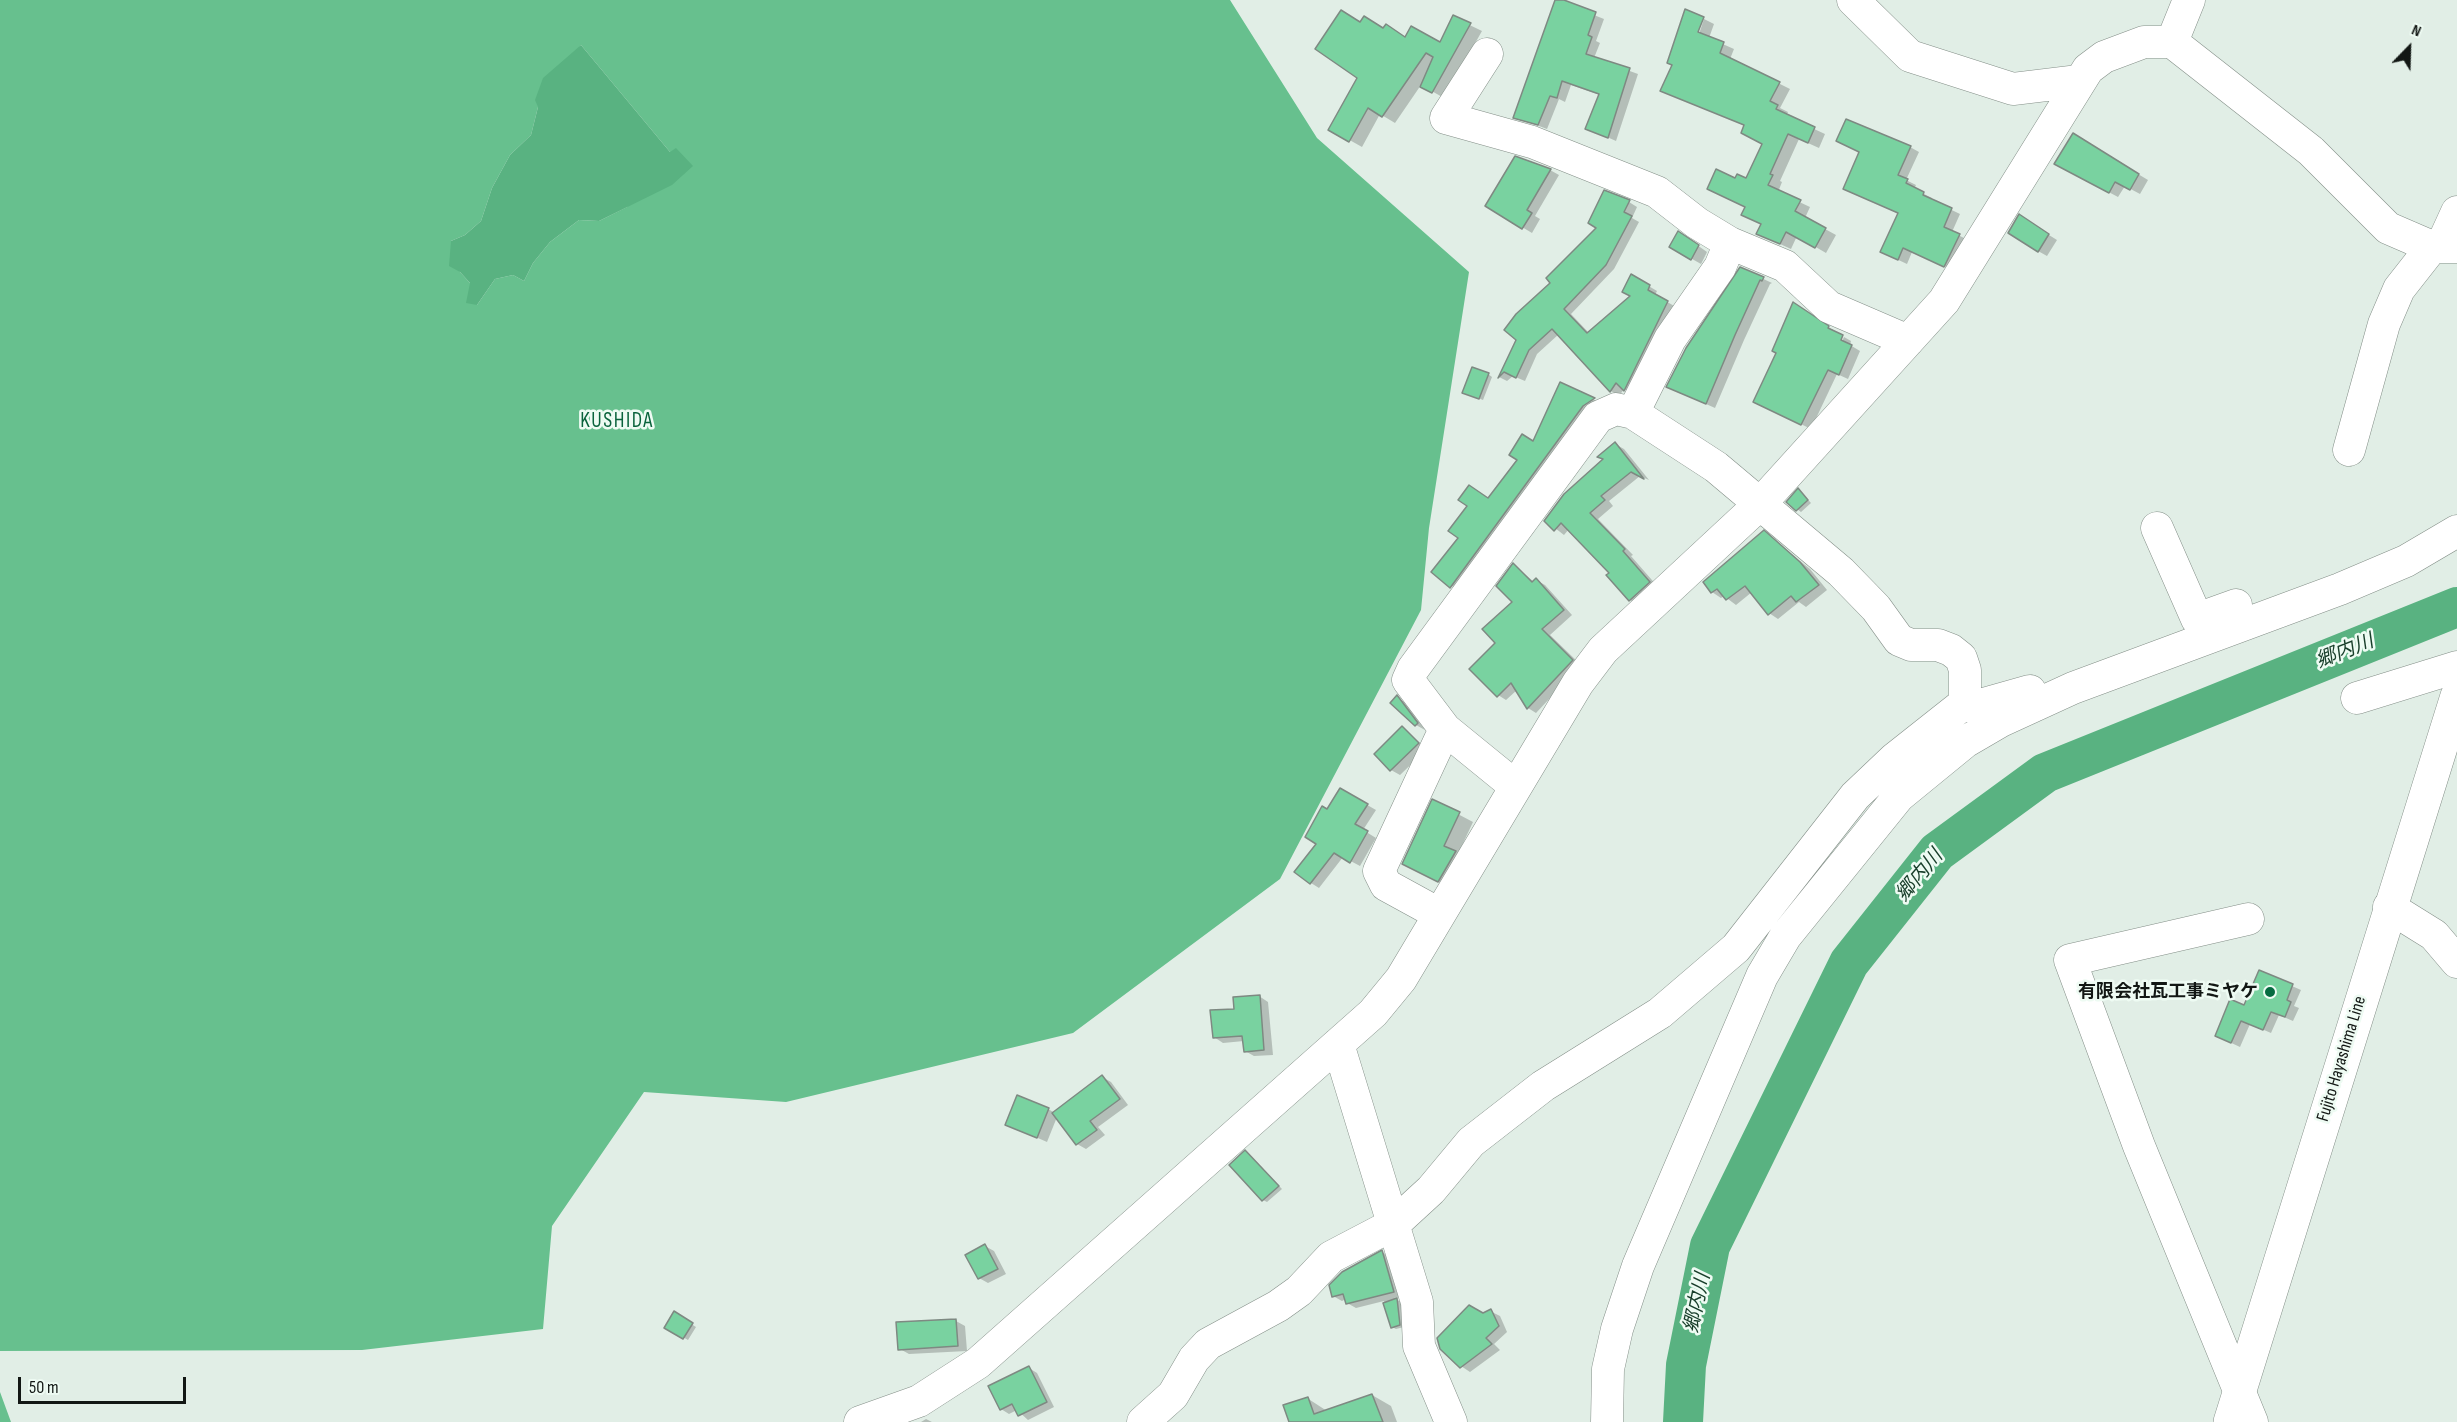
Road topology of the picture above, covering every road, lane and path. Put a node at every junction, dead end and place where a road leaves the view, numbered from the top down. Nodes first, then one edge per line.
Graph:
1 (1853, 0) edge
2 (2189, 0) edge
3 (2172, 42) junction
4 (1487, 54) dead end
5 (2079, 81) junction
6 (2457, 212) edge
7 (1730, 243) junction
8 (2443, 247) edge
9 (1908, 341) junction
10 (1633, 413) junction
11 (2349, 450) dead end
12 (1760, 504) junction
13 (2157, 528) dead end
14 (2457, 531) edge
15 (2230, 618) junction
16 (2457, 667) edge
17 (2087, 682) junction
18 (2457, 696) edge
19 (2357, 698) dead end
20 (1965, 706) junction
21 (1445, 729) junction
22 (1515, 786) junction
23 (2389, 907) junction
24 (1439, 914) junction
25 (2248, 919) dead end
26 (2457, 962) edge
27 (1338, 1044) junction
28 (1394, 1224) junction
29 (1419, 1346) junction
30 (2240, 1412) edge
31 (860, 1422) edge
32 (1143, 1422) edge
33 (1428, 1422) edge
34 (1451, 1422) edge
35 (1607, 1422) edge

1 - 5 street
2 - 3 street
3 - 5 street
3 - 8 street
4 - 7 street
5 - 9 street
6 - 8 street
7 - 9 street
7 - 10 street
8 - 11 street
9 - 12 street
10 - 12 street
10 - 21 street
12 - 20 street
12 - 22 street
13 - 15 street
14 - 15 street
15 - 17 street
16 - 19 street
17 - 20 street
17 - 35 street
18 - 23 main road, Fujito Hayashima Line
20 - 28 street
21 - 22 street
21 - 24 street
22 - 24 street
23 - 26 street
23 - 30 main road, Fujito Hayashima Line
24 - 27 street
25 - 30 street
27 - 28 street
27 - 31 street
28 - 29 street
28 - 32 street
29 - 33 street
29 - 34 street

